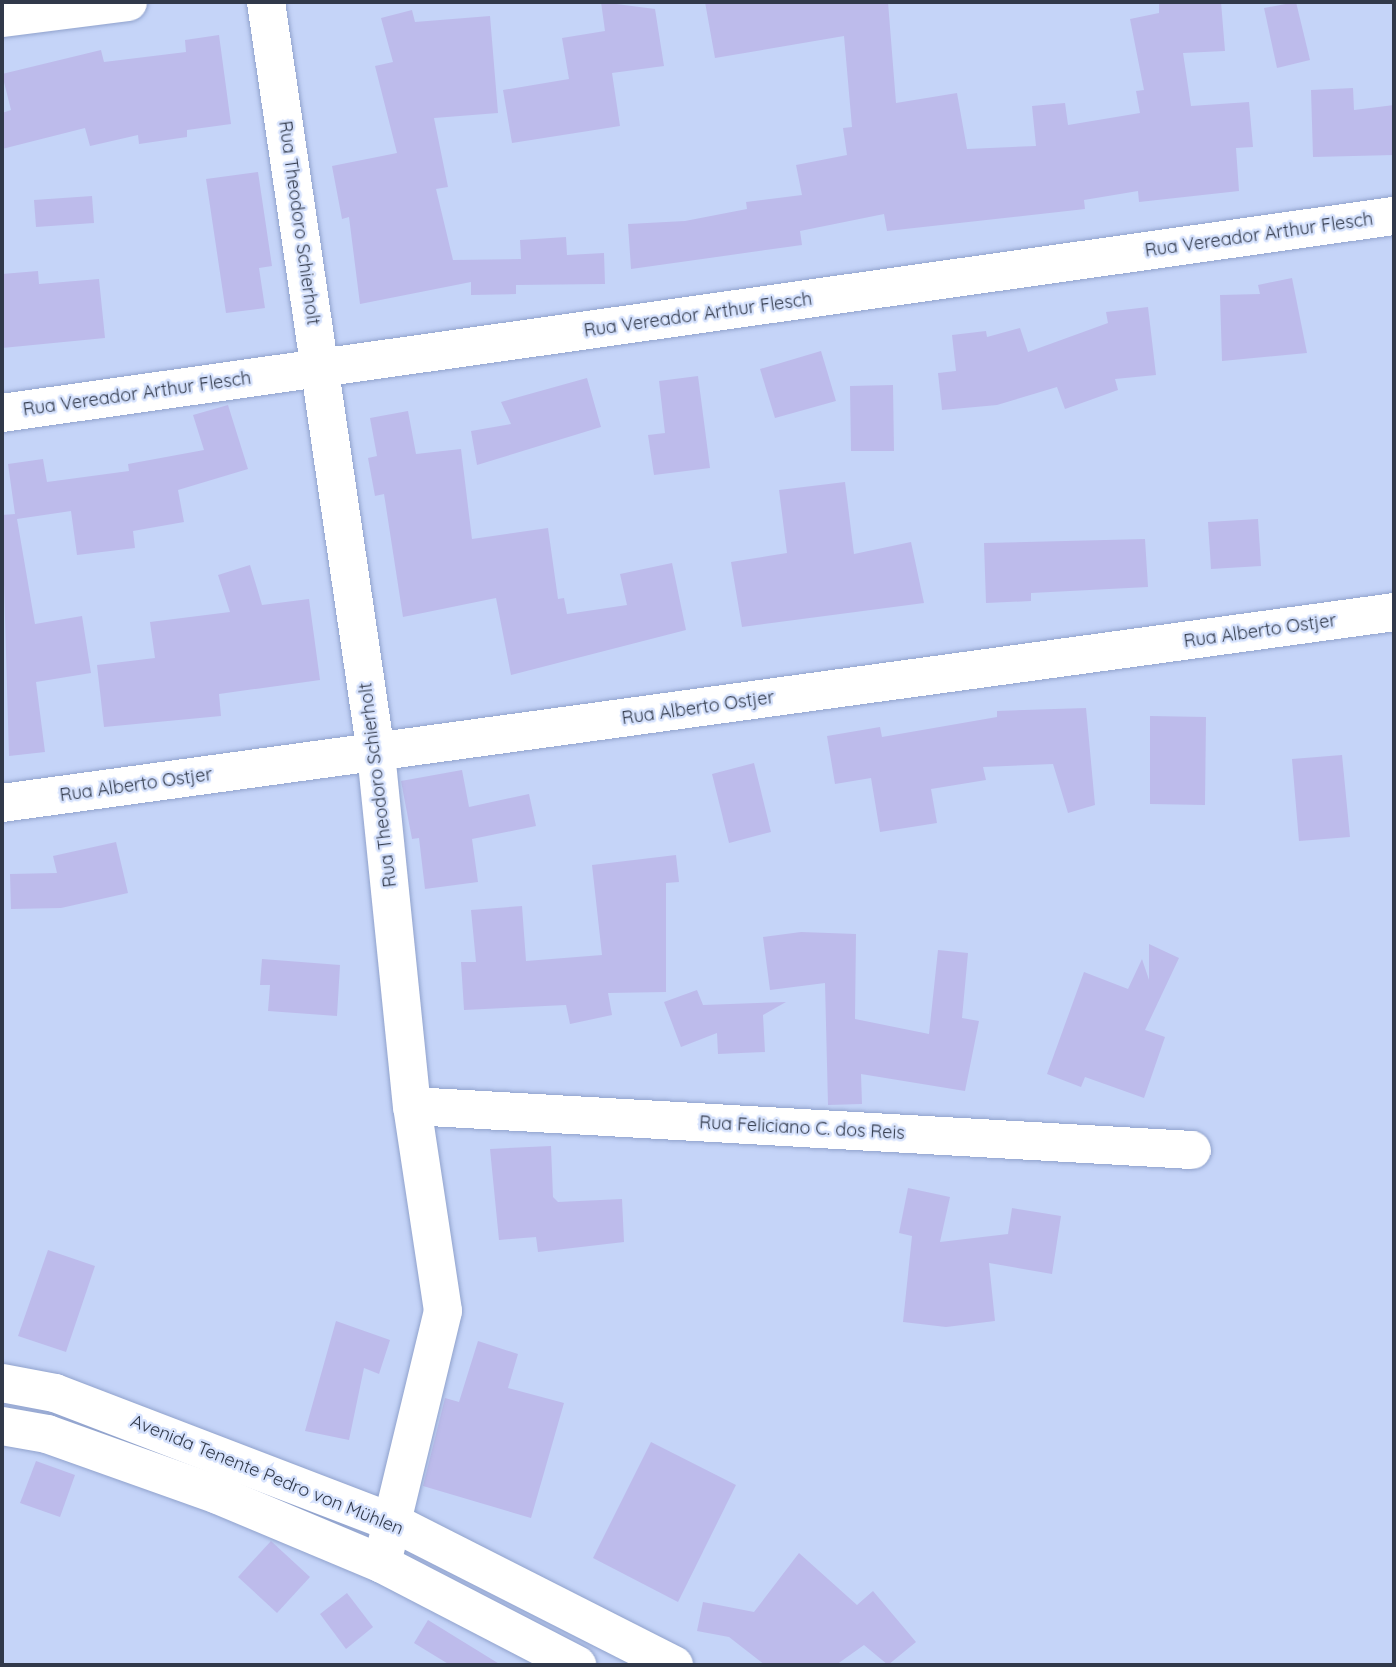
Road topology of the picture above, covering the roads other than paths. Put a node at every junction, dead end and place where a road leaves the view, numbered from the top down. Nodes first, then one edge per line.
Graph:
1 (128, 2) edge
2 (267, 2) edge
3 (2, 18) edge
4 (1394, 216) edge
5 (320, 369) junction
6 (2, 413) edge
7 (1394, 612) edge
8 (376, 752) junction
9 (2, 803) edge
10 (412, 1106) junction
11 (1192, 1150) dead end
12 (2, 1383) edge
13 (2, 1426) edge
14 (394, 1522) junction
15 (382, 1564) junction
16 (578, 1665) edge
17 (674, 1665) edge

1 - 3 street
2 - 5 street, Rua Theodoro Schierholt
4 - 5 street, Rua Vereador Arthur Flesch
5 - 6 street, Rua Vereador Arthur Flesch
5 - 8 street, Rua Theodoro Schierholt
7 - 8 street, Rua Alberto Ostjer
8 - 9 street, Rua Alberto Ostjer
8 - 10 street, Rua Theodoro Schierholt
10 - 11 street, Rua Feliciano C. dos Reis
10 - 14 street, Rua Theodoro Schierholt
12 - 14 street, Avenida Tenente Pedro von Mühlen
13 - 15 street
14 - 15 street, Rua Theodoro Schierholt
14 - 17 street, Avenida Tenente Pedro von Mühlen
15 - 16 street

